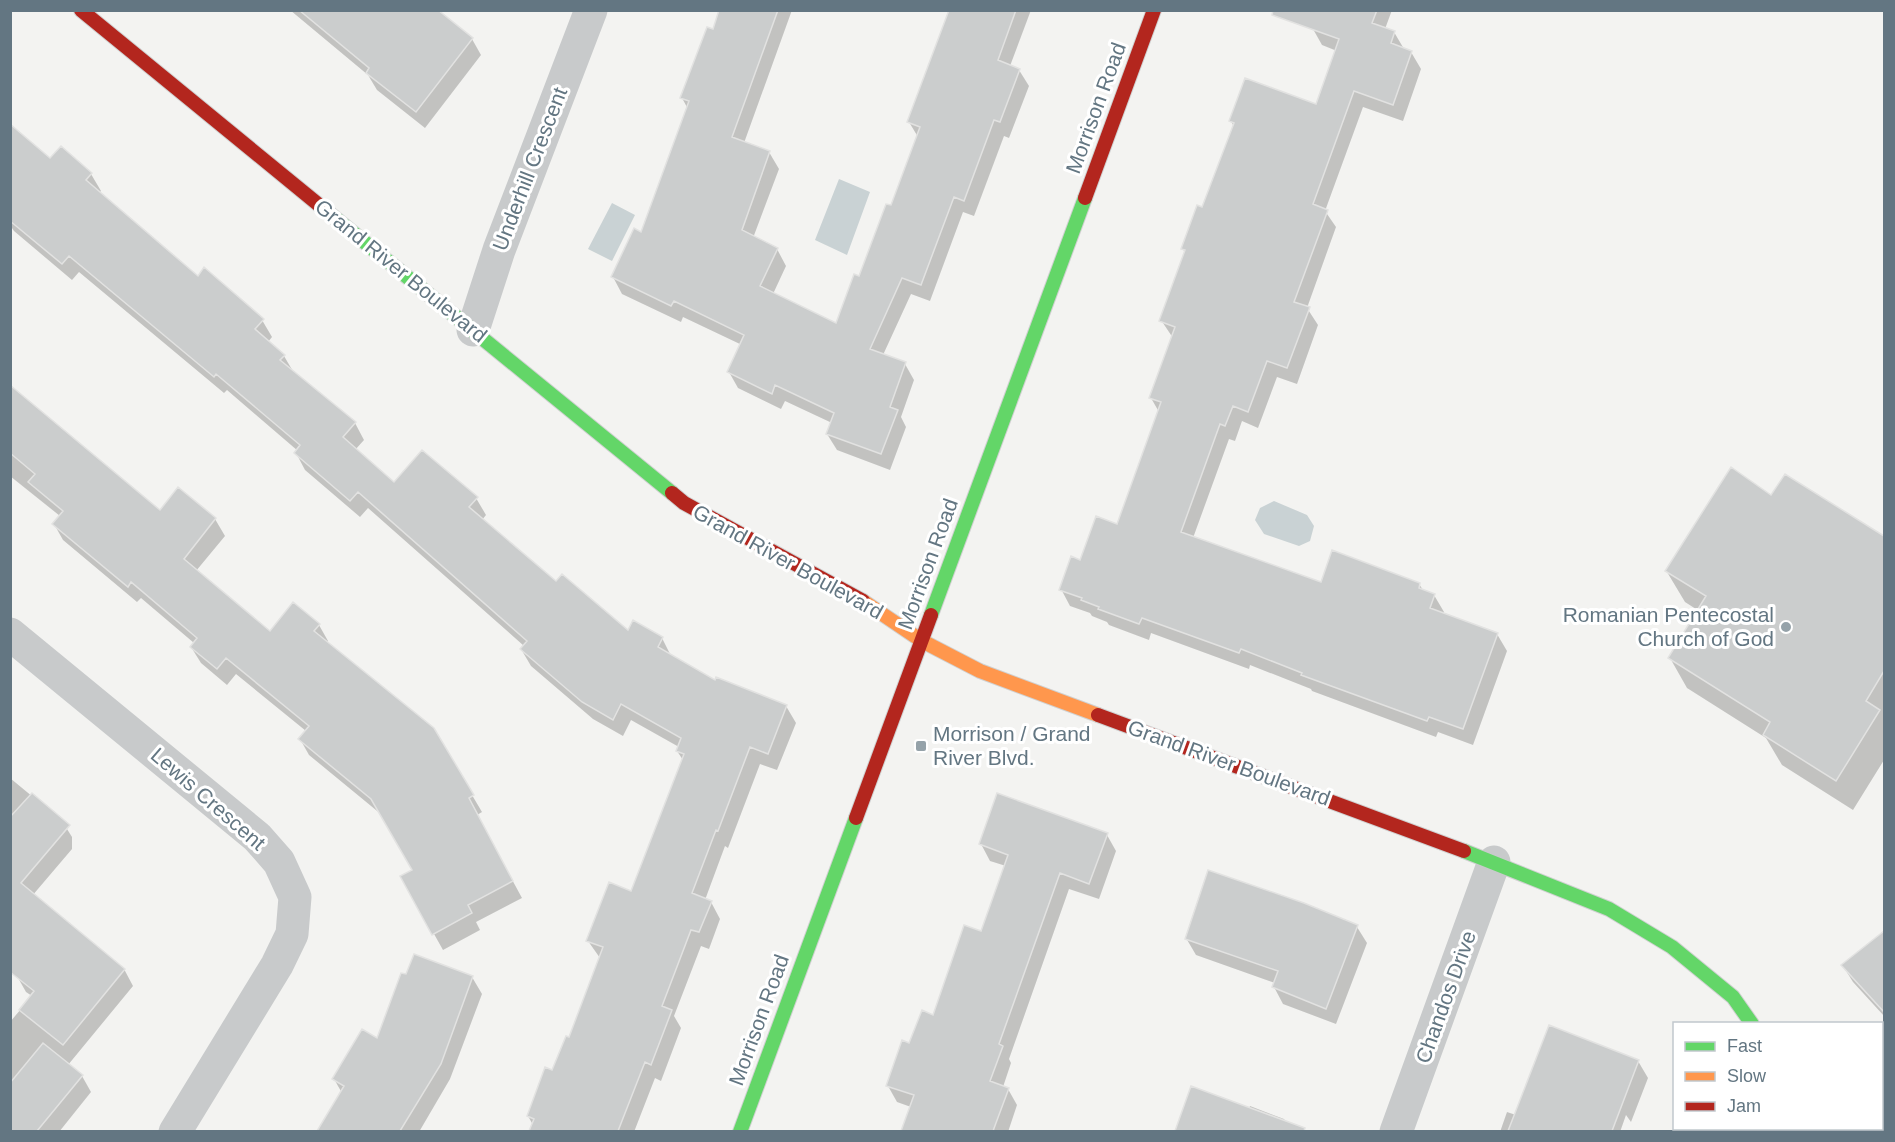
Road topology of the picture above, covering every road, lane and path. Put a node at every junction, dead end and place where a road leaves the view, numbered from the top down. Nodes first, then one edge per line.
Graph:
1 (81, 10) edge
2 (591, 10) edge
3 (1154, 10) edge
4 (473, 330) junction
5 (10, 634) edge
6 (922, 641) junction
7 (1494, 862) junction
8 (1751, 1022) edge
9 (176, 1131) edge
10 (740, 1131) edge
11 (1396, 1131) edge

1 - 4 street, Grand River Boulevard
2 - 4 street, Underhill Crescent
3 - 6 street, Morrison Road
4 - 6 street, Grand River Boulevard
5 - 9 street, Lewis Crescent
6 - 7 street, Grand River Boulevard
6 - 10 street, Morrison Road
7 - 8 street, Grand River Boulevard
7 - 11 street, Chandos Drive

